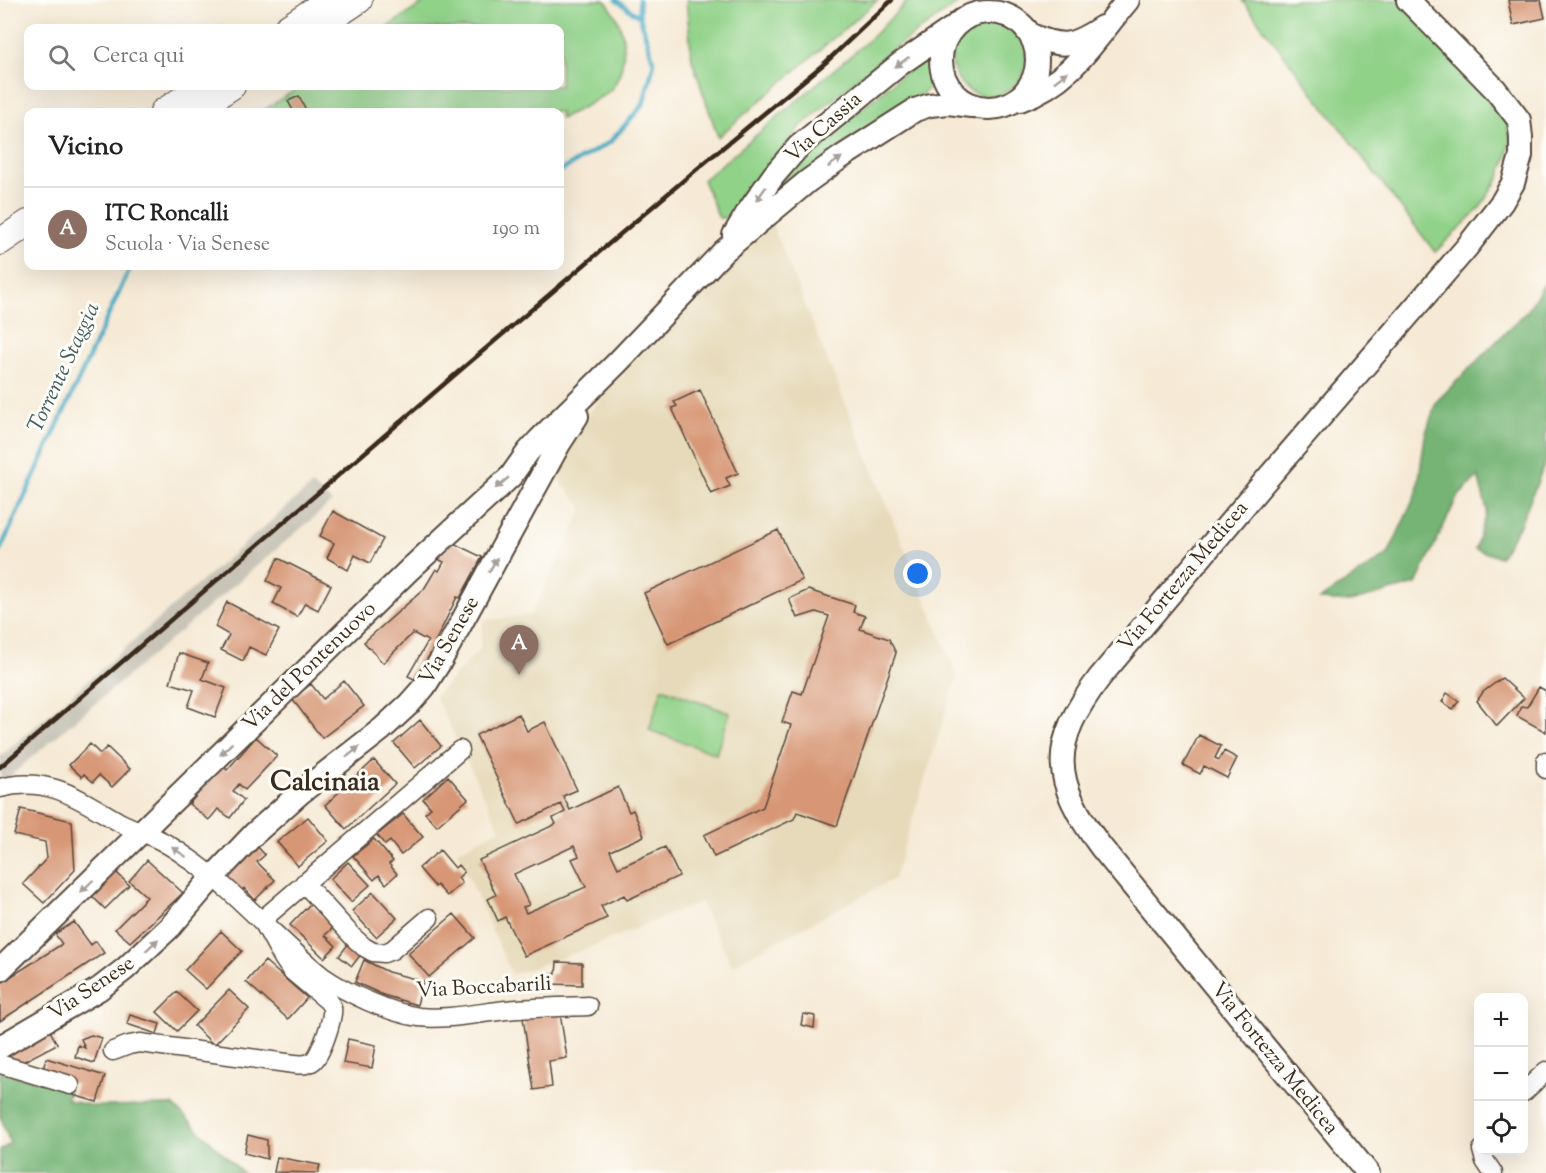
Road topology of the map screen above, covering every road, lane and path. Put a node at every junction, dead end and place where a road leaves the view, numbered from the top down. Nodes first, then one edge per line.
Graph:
1 (329, 0) edge
2 (359, 0) edge
3 (1128, 0) edge
4 (1408, 0) edge
5 (1424, 0) edge
6 (975, 8) edge
7 (1016, 9) edge
8 (1108, 23) junction
9 (293, 24) edge
10 (323, 24) edge
11 (951, 29) junction
12 (1031, 36) junction
13 (197, 90) edge
14 (226, 90) edge
15 (1010, 104) junction
16 (971, 106) junction
17 (169, 108) edge
18 (198, 108) edge
19 (1519, 120) junction
20 (24, 206) edge
21 (0, 222) edge
22 (24, 226) edge
23 (0, 242) edge
24 (724, 251) junction
25 (617, 363) junction
26 (521, 462) junction
27 (531, 495) junction
28 (460, 750) dead end
29 (1546, 761) edge
30 (1546, 769) edge
31 (0, 788) edge
32 (142, 832) junction
33 (212, 878) junction
34 (304, 883) junction
35 (429, 918) dead end
36 (261, 920) junction
37 (0, 970) edge
38 (588, 1006) dead end
39 (0, 1047) edge
40 (113, 1051) dead end
41 (0, 1064) edge
42 (1546, 1071) edge
43 (70, 1085) dead end
44 (1528, 1088) edge
45 (1483, 1155) edge
46 (1368, 1173) edge
47 (1493, 1173) edge

1 - 9 highway
2 - 10 highway
3 - 8 main road
4 - 19 main road
5 - 19 main road, Via Fortezza Medicea
6 - 7 main road, Via Cassia
6 - 11 main road, Via Cassia
7 - 12 main road, Via Cassia
8 - 12 main road
15 -> 8 main road, Via Cassia
11 - 16 main road
11 -> 24 main road, Via Cassia
12 - 15 main road
13 - 17 highway
14 - 18 highway
15 - 16 main road, Via Cassia
24 -> 16 main road, Via Cassia
19 - 46 main road, Via Fortezza Medicea
20 - 21 highway
22 - 23 highway
24 - 25 main road, Via Cassia
25 - 26 main road, Via del Pontenuovo
25 - 27 main road, Via Senese
26 - 27 main road
26 -> 32 main road, Via del Pontenuovo
33 -> 27 main road, Via Senese
28 - 34 street
29 - 30 street
31 - 32 street, Via Boccabarili
33 -> 32 street, Via Boccabarili
32 -> 37 main road, Via del Pontenuovo
33 - 36 street, Via Boccabarili
39 -> 33 main road, Via Senese
34 - 35 street
34 - 36 street
36 - 38 street, Via Boccabarili
36 - 40 street
41 - 43 street
42 - 44 street
45 - 47 street

